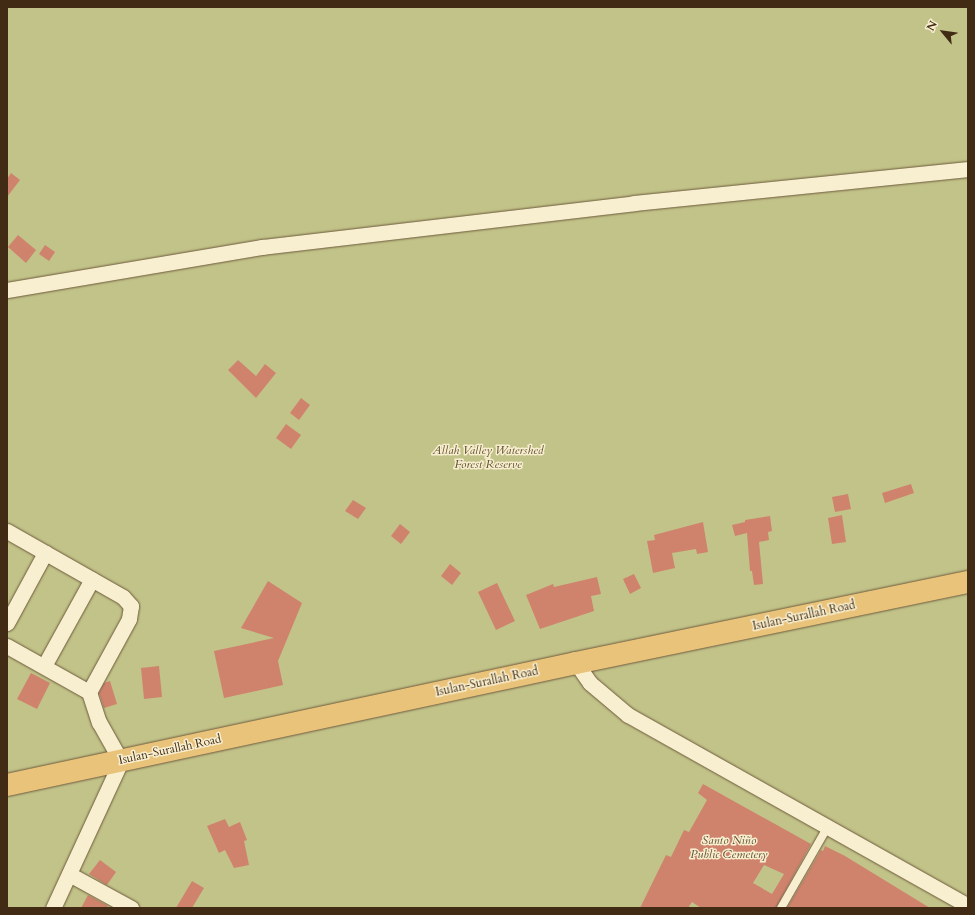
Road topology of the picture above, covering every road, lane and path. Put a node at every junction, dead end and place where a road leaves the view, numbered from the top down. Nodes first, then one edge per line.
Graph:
1 (968, 169) edge
2 (7, 290) edge
3 (7, 532) edge
4 (45, 553) junction
5 (92, 579) junction
6 (968, 582) edge
7 (7, 623) edge
8 (7, 646) edge
9 (576, 663) junction
10 (44, 666) junction
11 (89, 692) junction
12 (121, 760) junction
13 (7, 785) edge
14 (827, 828) junction
15 (69, 874) junction
16 (964, 902) edge
17 (53, 908) edge
18 (131, 908) edge
19 (781, 908) edge

1 - 2 street
3 - 4 street
4 - 5 street
4 - 7 street
5 - 10 street
5 - 11 street
6 - 9 highway, Isulan-Surallah Road
8 - 10 street
9 - 12 highway, Isulan-Surallah Road
9 - 14 street
10 - 11 street
11 - 12 street
12 - 13 highway, Isulan-Surallah Road
12 - 15 street
14 - 16 street
14 - 19 lane
15 - 17 street
15 - 18 street

